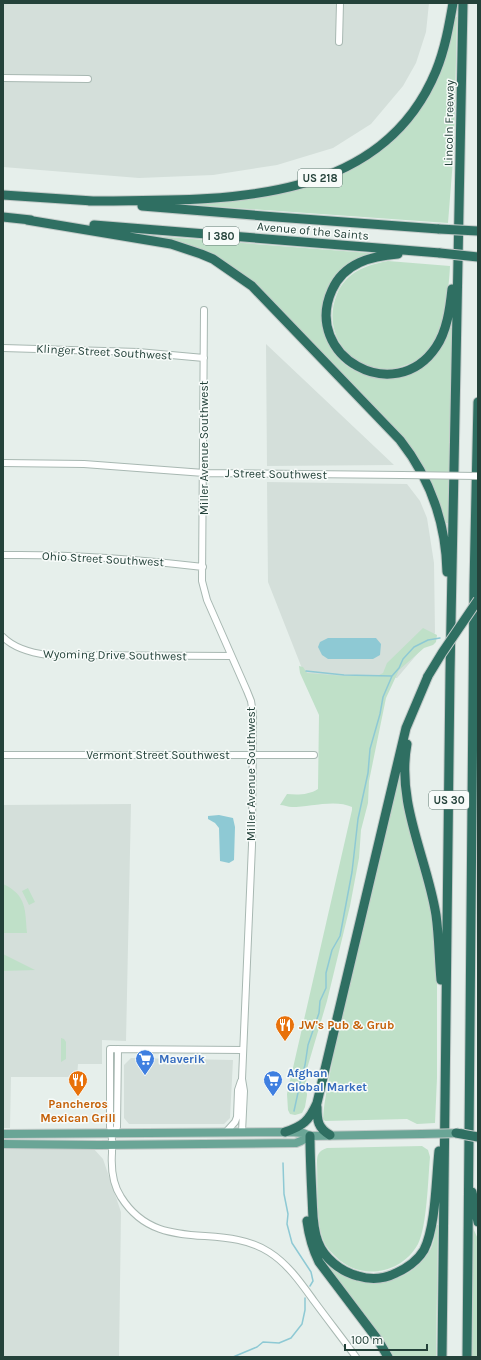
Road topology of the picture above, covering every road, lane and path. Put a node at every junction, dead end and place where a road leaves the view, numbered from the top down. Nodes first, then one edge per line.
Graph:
1 (340, 3) edge
2 (453, 3) edge
3 (463, 3) edge
4 (340, 42) dead end
5 (3, 78) edge
6 (88, 79) dead end
7 (3, 194) edge
8 (89, 201) junction
9 (3, 217) edge
10 (27, 220) junction
11 (478, 231) edge
12 (458, 244) junction
13 (425, 252) junction
14 (478, 257) edge
15 (204, 310) dead end
16 (3, 348) edge
17 (204, 358) junction
18 (478, 402) edge
19 (3, 463) edge
20 (204, 473) junction
21 (478, 476) edge
22 (3, 555) edge
23 (203, 567) junction
24 (478, 600) edge
25 (3, 637) edge
26 (231, 656) junction
27 (450, 672) junction
28 (411, 717) junction
29 (3, 754) edge
30 (253, 755) junction
31 (314, 756) dead end
32 (478, 824) edge
33 (471, 888) junction
34 (445, 1037) junction
35 (118, 1049) junction
36 (243, 1050) junction
37 (445, 1076) junction
38 (242, 1079) junction
39 (317, 1103) junction
40 (226, 1132) junction
41 (242, 1132) junction
42 (285, 1132) junction
43 (456, 1133) junction
44 (478, 1133) edge
45 (3, 1134) edge
46 (113, 1134) junction
47 (330, 1135) junction
48 (310, 1136) junction
49 (478, 1137) edge
50 (3, 1144) edge
51 (218, 1144) junction
52 (112, 1145) junction
53 (469, 1172) junction
54 (478, 1222) edge
55 (356, 1357) edge
56 (388, 1357) edge
57 (442, 1357) edge
58 (467, 1357) edge

1 - 4 street
2 - 8 highway, US 218
3 - 12 highway, Lincoln Freeway / US 30
5 - 6 street
7 - 8 highway, Avenue of the Saints / I 380
8 - 11 highway, Avenue of the Saints / I 380, bridge
9 - 10 highway, Avenue of the Saints / I 380
10 - 13 highway, Avenue of the Saints / I 380
10 - 27 highway
12 - 13 highway
12 - 27 highway, US 30
13 - 14 highway, Avenue of the Saints / I 380, bridge
15 - 17 street, Miller Avenue Southwest
16 - 17 street, Klinger Street Southwest
17 - 20 street, Miller Avenue Southwest
18 - 33 highway, US 30
19 - 20 street, J Street Southwest
20 - 21 street, J Street Southwest, bridge
20 - 23 street, Miller Avenue Southwest
22 - 23 street, Ohio Street Southwest
23 - 26 street, Miller Avenue Southwest
24 - 28 highway, bridge
25 - 26 street, Wyoming Drive Southwest
26 - 30 street, Miller Avenue Southwest
27 - 34 highway, US 30
28 - 34 highway
28 - 39 highway
29 - 30 street, Vermont Street Southwest
30 - 31 street, Vermont Street Southwest
30 - 36 street, Miller Avenue Southwest
32 - 33 highway
33 - 53 highway, US 30
34 - 37 highway, US 30
35 - 36 street
35 - 46 street
35 - 46 street
36 - 38 street, Miller Avenue Southwest
37 - 48 highway
37 - 57 highway, US 30
38 - 40 street, Miller Avenue Southwest
38 - 41 street, Miller Avenue Southwest
39 - 42 highway
39 - 47 highway
40 - 41 main road
40 - 46 main road
41 - 42 main road
41 - 51 main road
42 - 48 main road
43 - 44 main road, bridge
43 - 47 main road, bridge
43 - 49 highway, bridge
45 - 46 main road
46 - 52 street
47 - 48 main road
48 - 51 main road
48 - 56 highway
50 - 52 main road
51 - 52 main road
52 - 55 street
53 - 54 highway
53 - 58 highway, US 30

